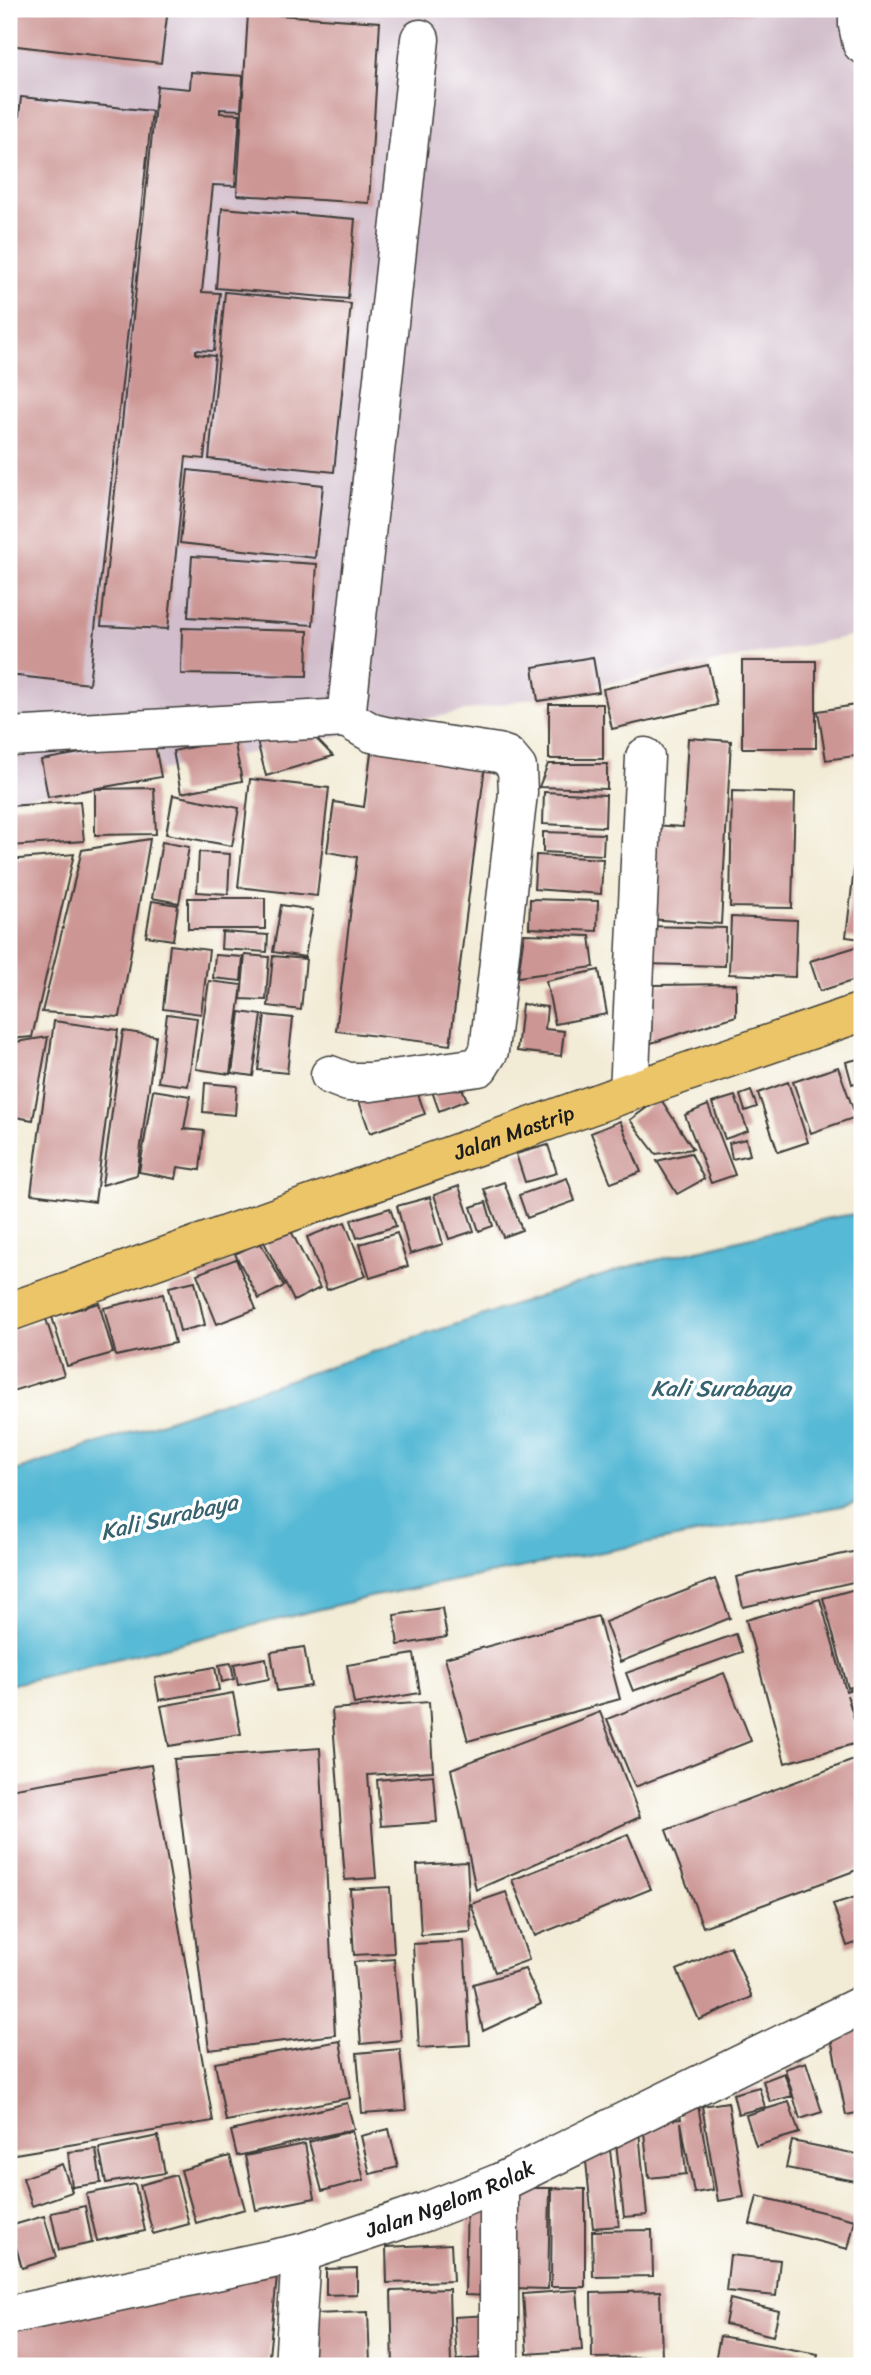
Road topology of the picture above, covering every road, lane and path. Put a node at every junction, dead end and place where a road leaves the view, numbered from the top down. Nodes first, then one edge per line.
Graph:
1 (858, 9) edge
2 (420, 39) dead end
3 (862, 44) edge
4 (346, 718) junction
5 (9, 737) edge
6 (645, 757) dead end
7 (862, 1012) edge
8 (330, 1075) dead end
9 (629, 1092) junction
10 (9, 1312) edge
11 (862, 2005) edge
12 (499, 2183) junction
13 (301, 2253) junction
14 (9, 2315) edge
15 (294, 2366) edge
16 (499, 2366) edge

1 - 3 street
2 - 4 street
4 - 5 street
4 - 8 street
6 - 9 street
7 - 9 main road, Jalan Mastrip
9 - 10 main road, Jalan Mastrip
11 - 12 street, Jalan Ngelom Rolak
12 - 13 street, Jalan Ngelom Rolak
12 - 16 street
13 - 14 street, Jalan Ngelom Rolak
13 - 15 street

